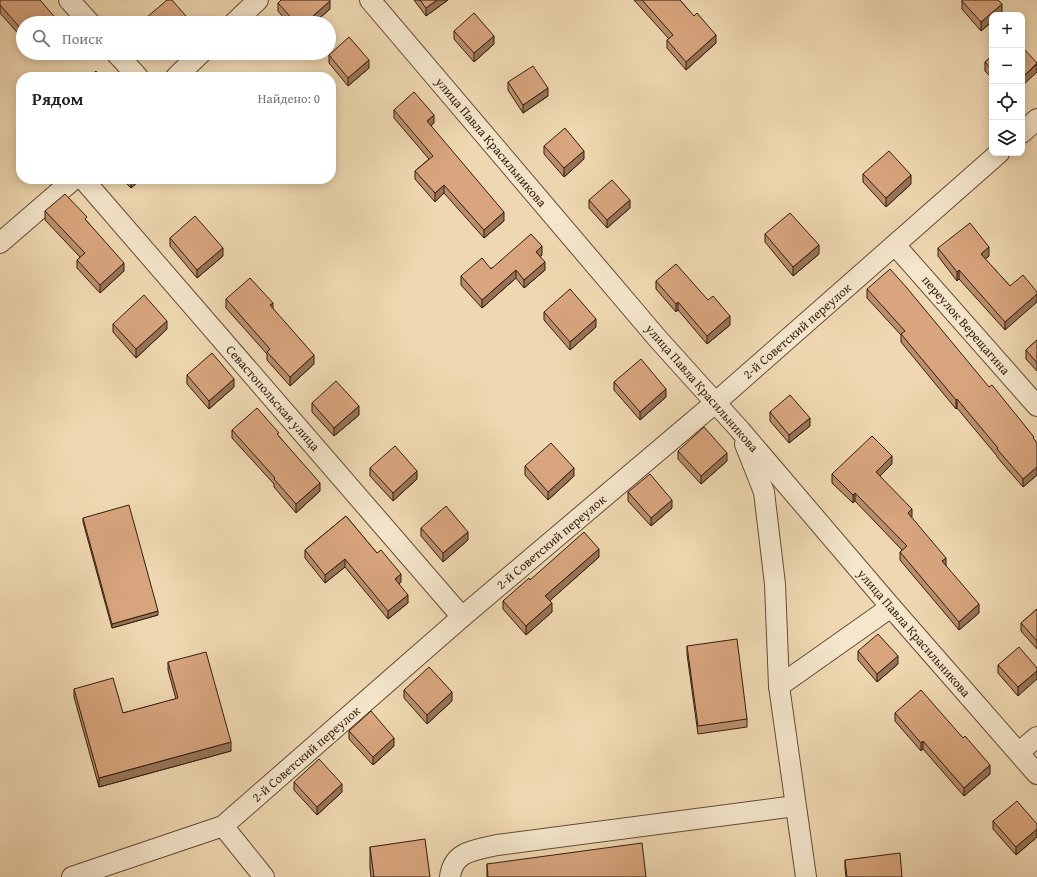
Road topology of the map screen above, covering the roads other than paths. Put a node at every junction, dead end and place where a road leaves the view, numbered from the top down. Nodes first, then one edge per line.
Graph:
1 (69, 0) edge
2 (258, 0) edge
3 (370, 0) edge
4 (84, 16) edge
5 (241, 16) edge
6 (122, 60) edge
7 (194, 60) edge
8 (133, 72) edge
9 (181, 72) edge
10 (1037, 120) edge
11 (1025, 130) edge
12 (996, 156) edge
13 (68, 184) edge
14 (87, 184) edge
15 (0, 243) edge
16 (895, 245) junction
17 (715, 403) junction
18 (1037, 406) edge
19 (740, 430) junction
20 (891, 607) junction
21 (462, 617) junction
22 (779, 686) junction
23 (1037, 737) edge
24 (1019, 752) junction
25 (1037, 774) edge
26 (795, 806) junction
27 (223, 826) junction
28 (72, 877) edge
29 (264, 877) edge
30 (450, 877) edge
31 (806, 877) edge

1 - 4 street
2 - 5 street
3 - 17 street, улица Павла Красильникова
6 - 8 street
7 - 9 street
10 - 11 street
12 - 16 street, 2-й Советский переулок
13 - 15 street
14 - 21 street, Севастопольская улица
16 - 17 street, 2-й Советский переулок
16 - 18 street, переулок Верещагина
17 - 19 street, улица Павла Красильникова
17 - 21 street, 2-й Советский переулок
19 - 20 street, улица Павла Красильникова
19 - 22 street
20 - 22 street
20 - 24 street, улица Павла Красильникова
21 - 27 street, 2-й Советский переулок
22 - 26 street
23 - 24 street
24 - 25 street, улица Павла Красильникова
26 - 30 street
26 - 31 street
27 - 28 street, 2-й Советский переулок
27 - 29 street

